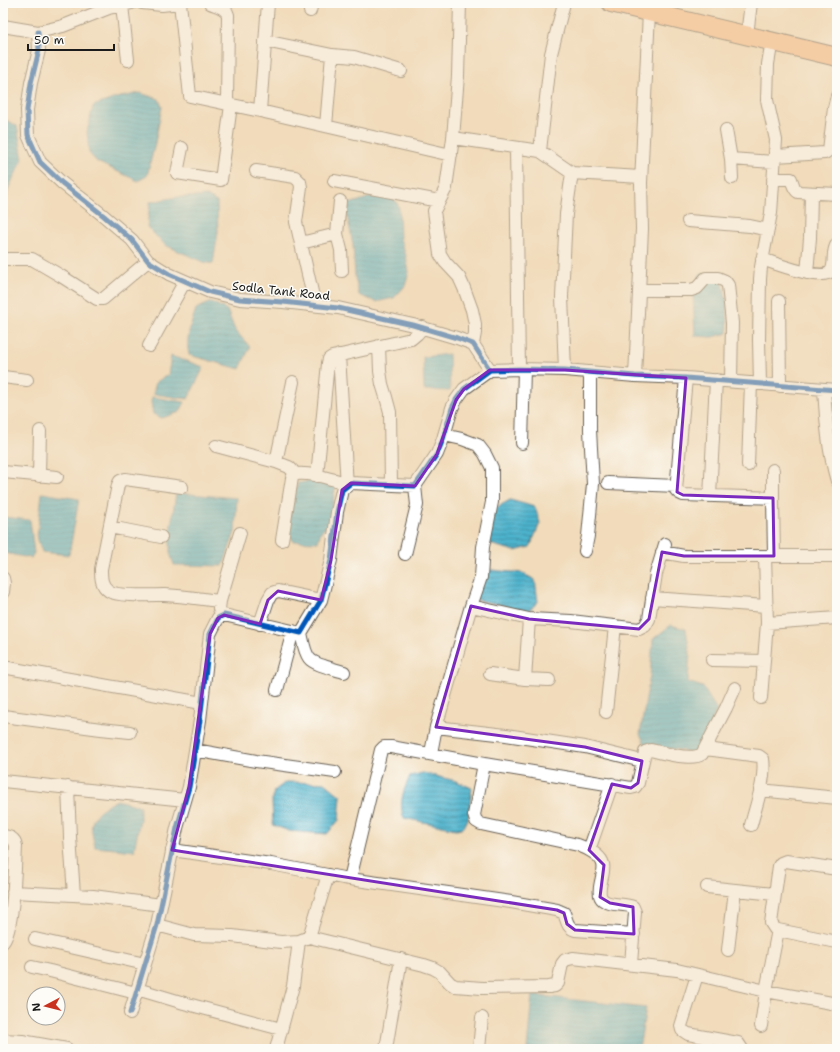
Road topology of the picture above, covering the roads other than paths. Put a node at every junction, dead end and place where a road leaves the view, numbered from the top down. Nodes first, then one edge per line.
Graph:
1 (142, 3) edge
2 (180, 3) edge
3 (210, 3) edge
4 (268, 3) edge
5 (460, 3) edge
6 (564, 3) edge
7 (610, 3) edge
8 (750, 3) edge
9 (127, 4) edge
10 (94, 8) edge
11 (649, 12) junction
12 (3, 26) edge
13 (38, 32) junction
14 (747, 35) junction
15 (772, 40) junction
16 (266, 41) junction
17 (332, 55) junction
18 (837, 57) edge
19 (128, 60) dead end
20 (402, 71) dead end
21 (837, 96) edge
22 (229, 104) junction
23 (260, 111) junction
24 (326, 126) junction
25 (726, 130) dead end
26 (453, 138) junction
27 (182, 148) dead end
28 (516, 148) junction
29 (540, 151) junction
30 (451, 156) junction
31 (731, 159) junction
32 (775, 159) junction
33 (256, 171) dead end
34 (572, 173) junction
35 (641, 177) junction
36 (732, 178) dead end
37 (773, 179) junction
38 (334, 181) dead end
39 (811, 193) junction
40 (837, 194) edge
41 (439, 201) junction
42 (340, 202) dead end
43 (688, 221) dead end
44 (768, 230) junction
45 (337, 234) junction
46 (301, 243) junction
47 (837, 244) edge
48 (3, 259) edge
49 (762, 259) junction
50 (148, 261) junction
51 (342, 271) dead end
52 (807, 273) junction
53 (185, 281) junction
54 (639, 290) junction
55 (779, 301) dead end
56 (315, 305) junction
57 (423, 328) junction
58 (473, 344) junction
59 (149, 346) dead end
60 (380, 346) junction
61 (339, 355) junction
62 (522, 369) junction
63 (490, 370) junction
64 (565, 370) junction
65 (590, 372) junction
66 (635, 376) junction
67 (3, 377) edge
68 (686, 378) junction
69 (27, 380) dead end
70 (716, 380) junction
71 (731, 381) junction
72 (293, 382) dead end
73 (756, 383) junction
74 (780, 386) junction
75 (824, 389) junction
76 (837, 390) edge
77 (40, 431) dead end
78 (444, 435) junction
79 (522, 443) dead end
80 (216, 446) dead end
81 (276, 462) junction
82 (748, 465) dead end
83 (773, 470) dead end
84 (3, 472) edge
85 (295, 474) junction
86 (39, 476) junction
87 (317, 476) junction
88 (57, 477) dead end
89 (837, 481) edge
90 (608, 483) dead end
91 (346, 485) junction
92 (391, 485) junction
93 (415, 486) junction
94 (676, 486) junction
95 (182, 487) dead end
96 (710, 496) junction
97 (773, 498) junction
98 (110, 527) junction
99 (240, 533) dead end
100 (161, 537) dead end
101 (282, 540) dead end
102 (585, 551) dead end
103 (405, 554) dead end
104 (770, 556) junction
105 (837, 556) edge
106 (3, 578) edge
107 (3, 592) edge
108 (652, 598) junction
109 (321, 600) junction
110 (220, 601) junction
111 (471, 606) junction
112 (766, 606) junction
113 (218, 618) junction
114 (529, 618) junction
115 (837, 618) edge
116 (767, 623) junction
117 (260, 624) junction
118 (615, 626) junction
119 (297, 632) junction
120 (712, 660) dead end
121 (764, 661) junction
122 (3, 667) edge
123 (344, 672) dead end
124 (490, 674) dead end
125 (525, 679) junction
126 (549, 680) dead end
127 (735, 688) dead end
128 (277, 690) dead end
129 (761, 698) dead end
130 (202, 703) junction
131 (606, 712) dead end
132 (3, 716) edge
133 (436, 727) junction
134 (130, 732) dead end
135 (706, 749) junction
136 (195, 750) junction
137 (431, 753) junction
138 (642, 761) junction
139 (484, 764) junction
140 (335, 772) dead end
141 (3, 780) edge
142 (612, 784) junction
143 (68, 787) junction
144 (760, 790) junction
145 (837, 798) edge
146 (185, 800) junction
147 (751, 825) dead end
148 (3, 836) edge
149 (172, 850) junction
150 (589, 850) junction
151 (837, 869) edge
152 (328, 875) junction
153 (350, 879) junction
154 (707, 886) dead end
155 (735, 890) junction
156 (774, 894) junction
157 (74, 895) junction
158 (10, 896) edge
159 (161, 905) junction
160 (157, 925) junction
161 (778, 930) junction
162 (634, 934) junction
163 (35, 939) dead end
164 (304, 939) junction
165 (3, 942) edge
166 (837, 942) edge
167 (728, 950) dead end
168 (402, 959) junction
169 (145, 964) junction
170 (631, 964) junction
171 (32, 967) dead end
172 (696, 974) junction
173 (137, 991) junction
174 (766, 991) junction
175 (837, 1004) edge
176 (130, 1013) dead end
177 (482, 1018) dead end
178 (761, 1026) dead end
179 (281, 1029) junction
180 (3, 1040) edge
181 (34, 1046) edge
182 (67, 1049) edge
183 (276, 1049) edge
184 (386, 1049) edge
185 (479, 1049) edge
186 (742, 1049) edge

1 - 2 street
2 - 22 street
3 - 22 street
4 - 16 street
5 - 26 street
6 - 29 street
7 - 11 main road
8 - 14 street
9 - 10 street
9 - 19 street
10 - 13 street
11 - 14 main road
11 - 35 street
12 - 13 street
13 - 50 street, Sodla Tank Road
14 - 15 main road
15 - 18 main road
15 - 32 street
16 - 17 street
16 - 23 street
17 - 20 street
17 - 24 street
21 - 32 street
22 - 23 street
22 - 27 street
23 - 24 street
24 - 30 street
25 - 31 street
26 - 28 street
26 - 30 street
28 - 29 street
28 - 62 street
29 - 34 street
30 - 41 street
31 - 32 street
31 - 36 street
32 - 37 street
33 - 46 street
34 - 35 street
34 - 64 street
35 - 54 street
37 - 39 street
37 - 44 street
38 - 41 street
39 - 40 street
39 - 52 street
41 - 58 street
42 - 45 street
43 - 44 street
44 - 49 street
45 - 46 street
45 - 51 street
46 - 56 street
47 - 52 street
48 - 50 street
49 - 52 street
49 - 73 street
50 - 53 street, Sodla Tank Road
53 - 56 street, Sodla Tank Road
53 - 59 street
54 - 66 street
54 - 71 street
55 - 74 street
56 - 57 street, Sodla Tank Road
57 - 58 street, Sodla Tank Road
57 - 60 street
58 - 63 street
60 - 61 street
60 - 92 street
61 - 87 street
61 - 91 street
62 - 63 street
62 - 64 street
62 - 79 street
63 - 78 street
64 - 65 street
65 - 66 street
65 - 102 street
66 - 68 street
67 - 69 street
68 - 70 street
68 - 94 street
70 - 71 street
70 - 96 street
71 - 73 street
72 - 81 street
73 - 74 street
73 - 82 street
74 - 75 street
75 - 76 street
75 - 89 street
77 - 86 street
78 - 93 street
78 - 111 street
80 - 81 street
81 - 85 street
83 - 97 street
84 - 86 street
85 - 87 street
85 - 101 street
86 - 88 street
87 - 91 street
90 - 94 street
91 - 92 street
91 - 109 street
92 - 93 street
93 - 103 street
94 - 96 street
95 - 98 street
96 - 97 street
97 - 104 street
98 - 100 street
98 - 110 street
99 - 110 street
104 - 105 street
104 - 108 street
104 - 112 street
106 - 107 street
108 - 112 street
108 - 118 street
109 - 117 street
109 - 119 street
110 - 113 street
111 - 114 street
111 - 133 street
112 - 116 street
113 - 117 street
113 - 130 street
114 - 118 street
114 - 125 street
115 - 116 street
116 - 121 street
117 - 119 street
118 - 131 street
119 - 123 street
119 - 128 street
120 - 121 street
121 - 129 street
122 - 130 street
124 - 125 street
125 - 126 street
127 - 135 street
130 - 136 street
132 - 134 street
133 - 137 street
133 - 138 street
135 - 138 street
135 - 144 street
136 - 140 street
136 - 146 street
137 - 139 street
137 - 153 street
138 - 142 street
139 - 142 street
139 - 150 street
141 - 143 street
142 - 150 street
143 - 146 street
143 - 157 street
144 - 145 street
144 - 147 street
146 - 149 street
148 - 158 street
149 - 152 street
149 - 159 street
150 - 162 street
151 - 156 street
152 - 153 street
152 - 164 street
153 - 162 street
154 - 155 street
155 - 156 street
155 - 167 street
156 - 161 street
157 - 158 street
157 - 159 street
158 - 165 street
159 - 160 street
160 - 164 street
160 - 169 street
161 - 166 street
161 - 174 street
162 - 170 street
163 - 169 street
164 - 168 street
164 - 179 street
168 - 170 street
168 - 184 street
169 - 173 street
170 - 172 street
171 - 173 street
172 - 174 street
172 - 186 street
173 - 176 street
173 - 179 street
174 - 175 street
174 - 178 street
177 - 185 street
179 - 183 street
180 - 181 street
181 - 182 street

